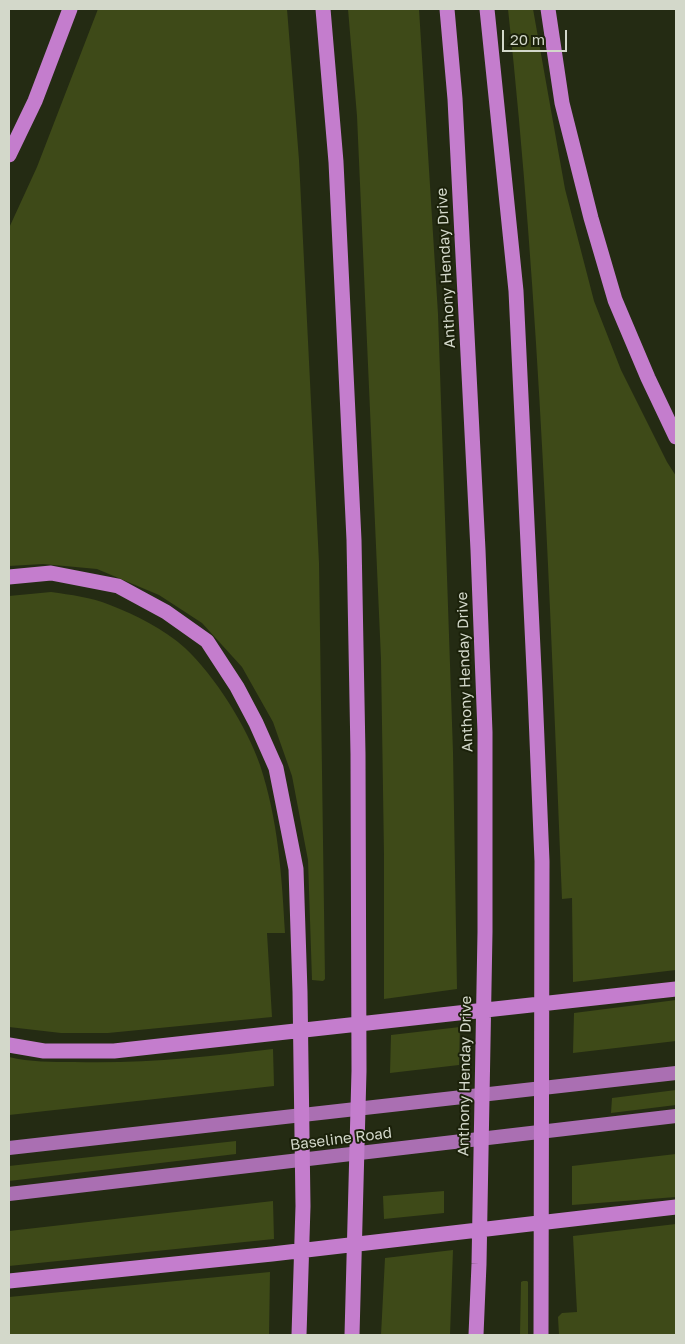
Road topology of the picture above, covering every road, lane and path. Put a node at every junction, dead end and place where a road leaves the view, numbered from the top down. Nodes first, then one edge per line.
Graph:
1 (70, 9) edge
2 (323, 9) edge
3 (447, 9) edge
4 (486, 9) edge
5 (548, 9) edge
6 (9, 155) edge
7 (676, 437) edge
8 (9, 577) edge
9 (676, 989) edge
10 (9, 1045) edge
11 (676, 1073) edge
12 (676, 1116) edge
13 (9, 1148) edge
14 (9, 1194) edge
15 (676, 1207) edge
16 (9, 1281) edge
17 (299, 1335) edge
18 (352, 1335) edge
19 (476, 1335) edge
20 (541, 1335) edge

1 - 6 highway
2 - 18 highway
3 - 19 highway, Anthony Henday Drive
4 - 20 highway
5 - 7 highway
8 - 17 highway
9 - 10 highway
11 - 13 main road, Baseline Road
12 - 14 main road, Baseline Road
15 - 16 highway

